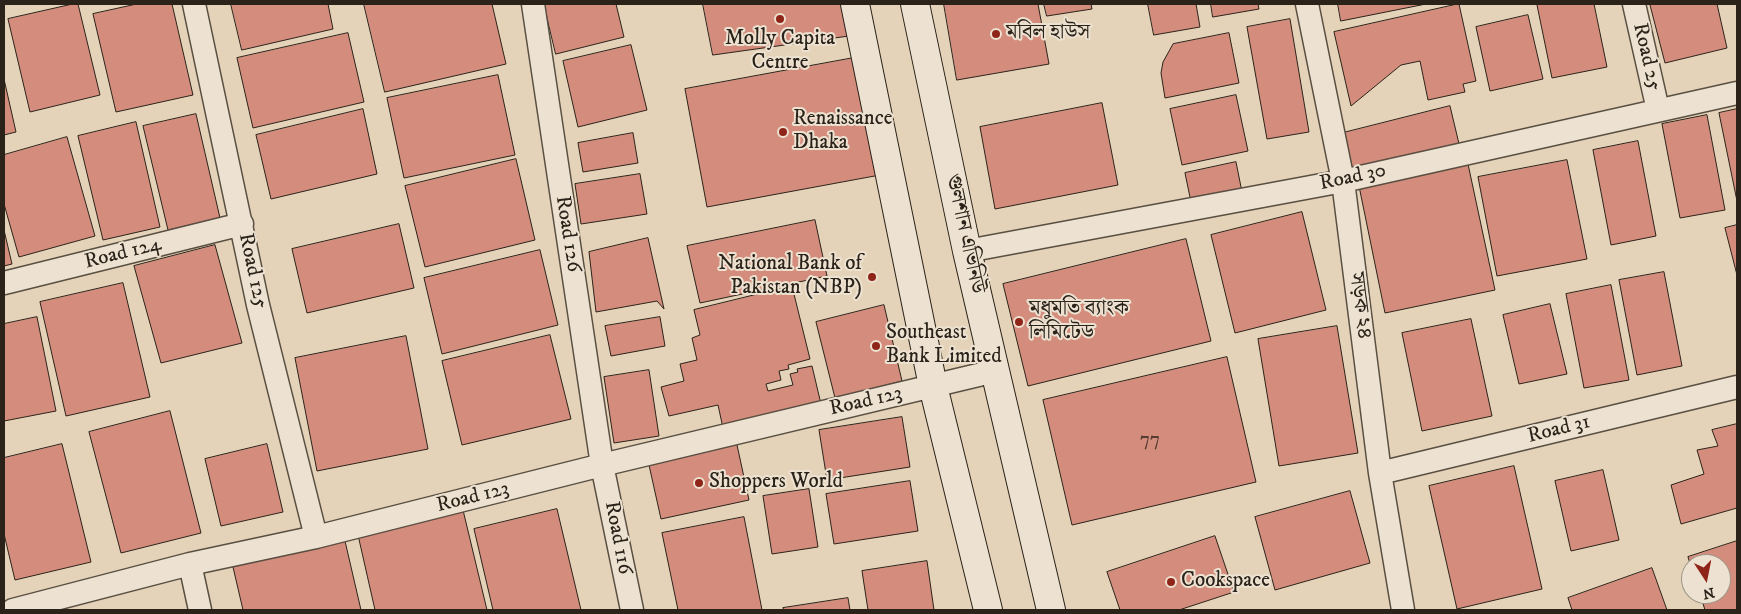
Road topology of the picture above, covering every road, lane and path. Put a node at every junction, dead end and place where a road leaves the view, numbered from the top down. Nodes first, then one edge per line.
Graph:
1 (194, 4) edge
2 (532, 4) edge
3 (855, 4) edge
4 (915, 4) edge
5 (1308, 4) edge
6 (1634, 4) edge
7 (1737, 93) edge
8 (1658, 110) junction
9 (1344, 181) junction
10 (242, 224) junction
11 (967, 251) junction
12 (4, 284) edge
13 (995, 371) junction
14 (933, 386) junction
15 (1737, 387) edge
16 (602, 465) junction
17 (1380, 474) junction
18 (316, 537) junction
19 (190, 564) junction
20 (13, 610) edge
21 (200, 610) edge
22 (632, 610) edge
23 (988, 610) edge
24 (1051, 610) edge
25 (1403, 610) edge

1 - 10 street, Road 125
2 - 16 street, Road 126
3 - 14 main road
4 - 11 main road, গুলশান এভিনিউ
5 - 9 street, সড়ক ২৪
6 - 8 street, Road 25
7 - 8 street, Road 30
8 - 9 street, Road 30
9 - 11 street, Road 30
9 - 17 street, সড়ক ২৪
10 - 12 street, Road 124
10 - 18 street, Road 125
11 - 13 main road, গুলশান এভিনিউ
13 - 14 street, Road 123
13 - 24 main road, গুলশান এভিনিউ
14 - 16 street, Road 123
14 - 23 main road
15 - 17 street, Road 31
16 - 18 street, Road 123
16 - 22 street, Road 116
17 - 25 street, সড়ক ২৪
18 - 19 street, Road 123
19 - 20 street, Road 123
19 - 21 street

